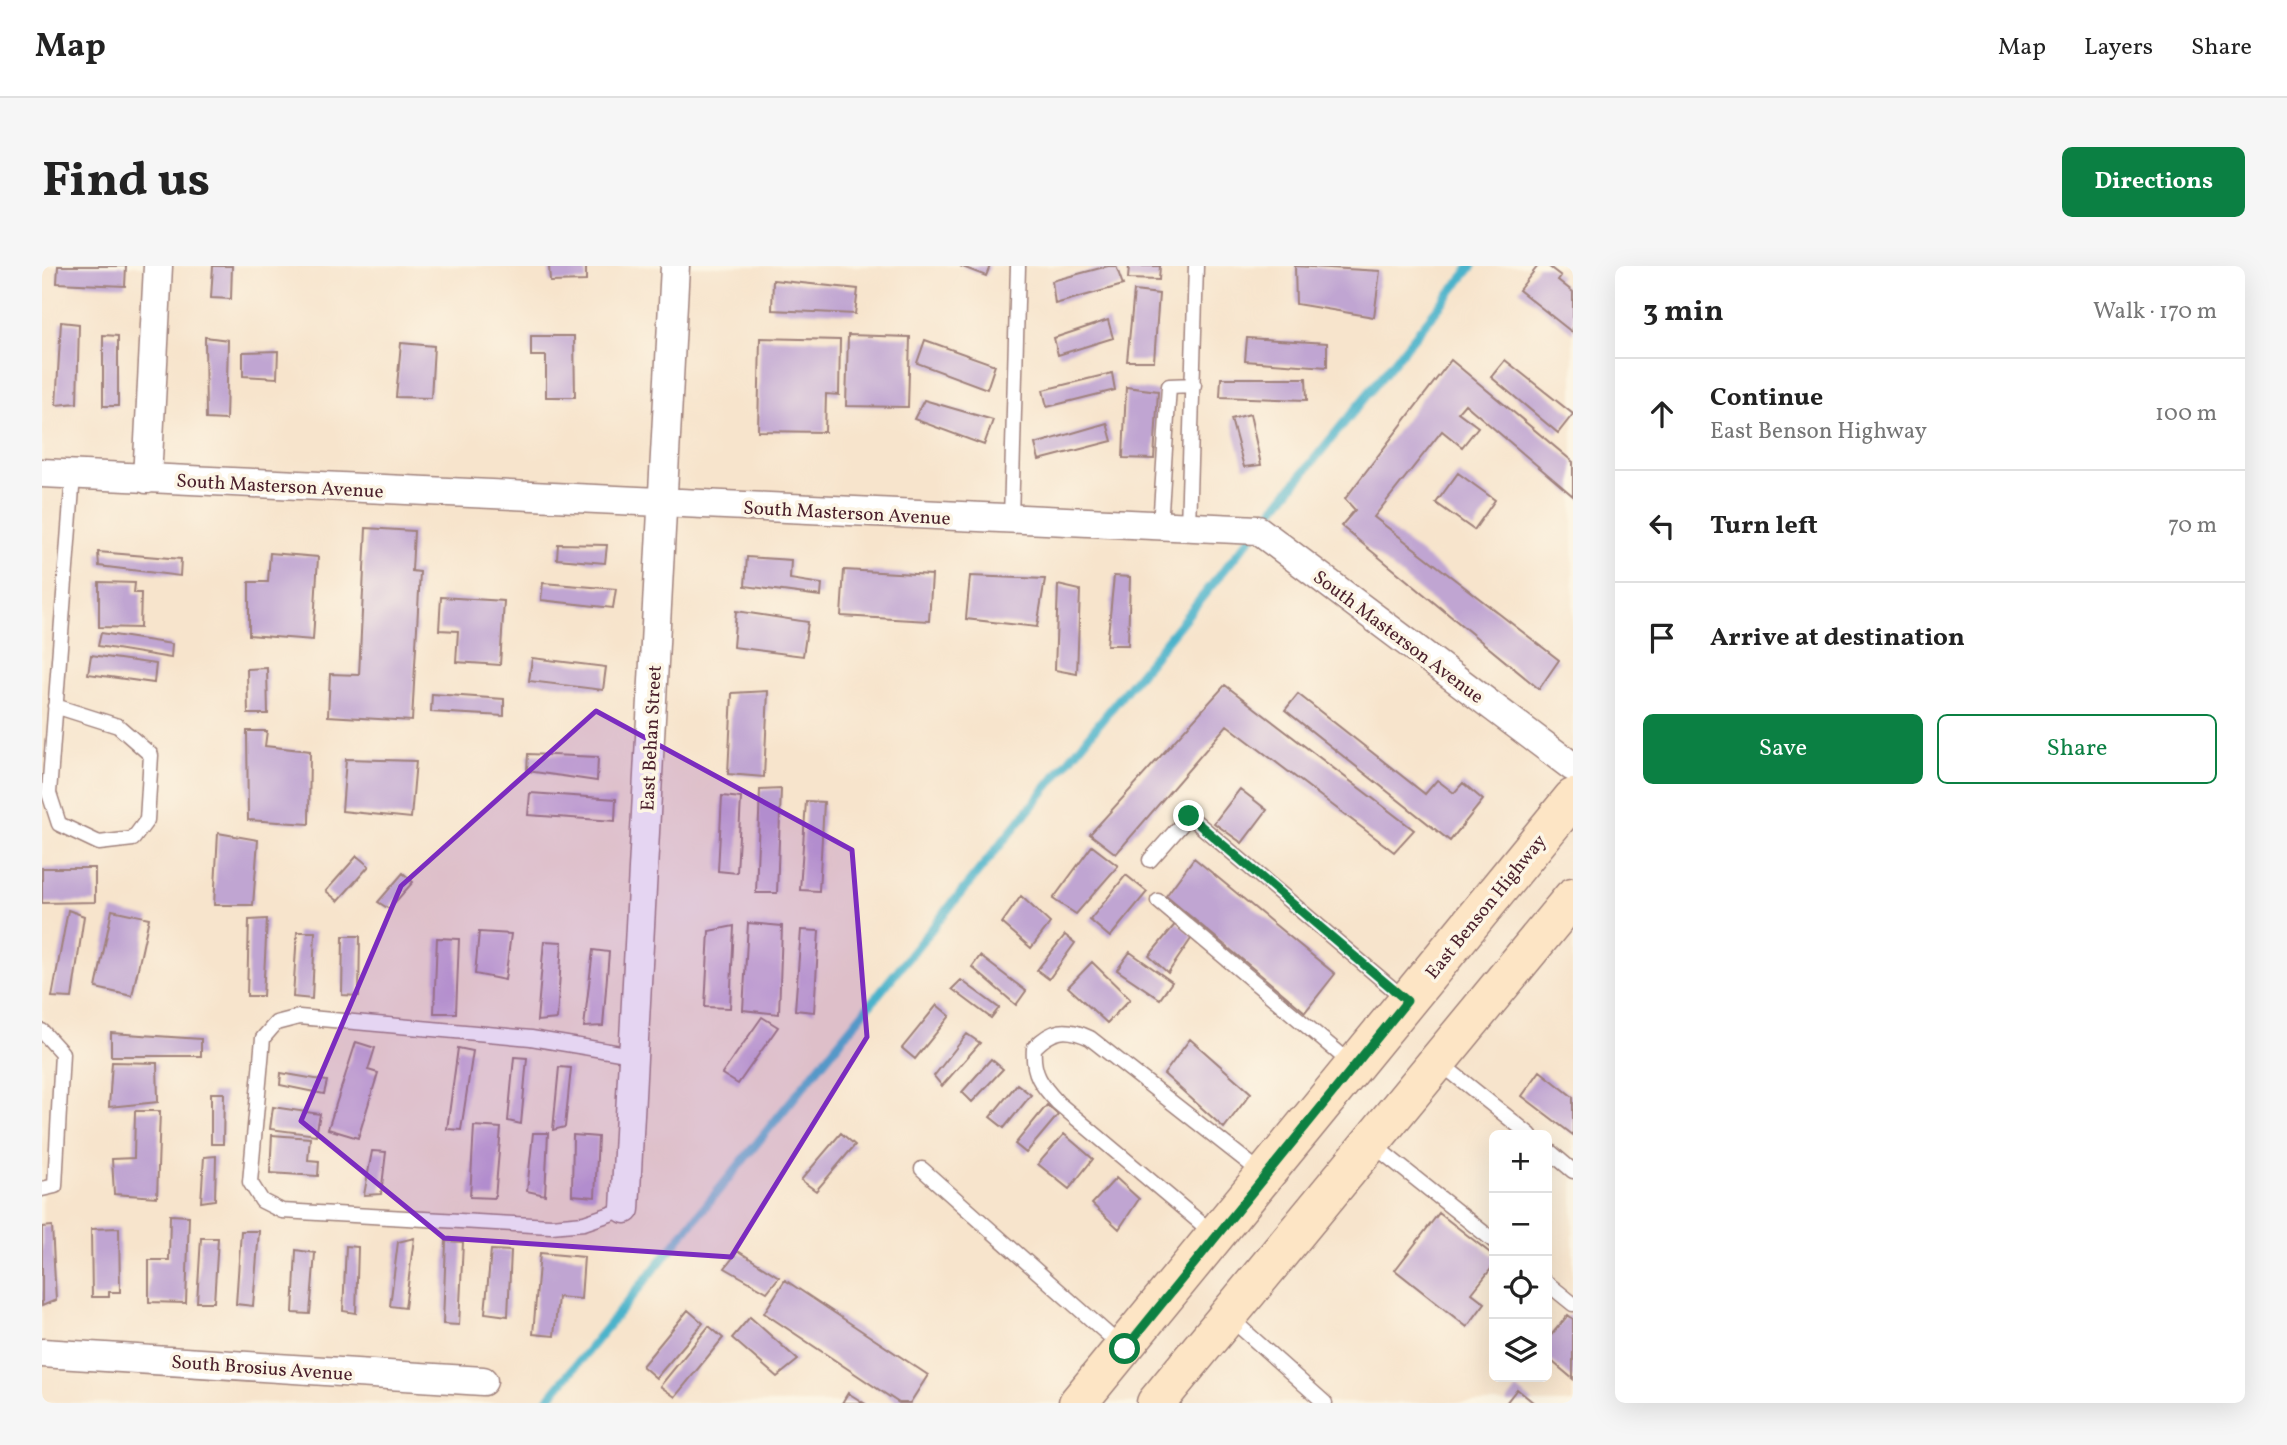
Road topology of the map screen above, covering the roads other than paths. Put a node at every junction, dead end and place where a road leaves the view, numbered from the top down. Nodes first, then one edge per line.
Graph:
1 (158, 266) edge
2 (676, 266) edge
3 (1018, 266) edge
4 (1196, 266) edge
5 (1194, 385) junction
6 (42, 473) edge
7 (73, 475) junction
8 (148, 479) junction
9 (664, 503) junction
10 (1011, 519) junction
11 (1160, 526) junction
12 (1188, 527) junction
13 (55, 706) junction
14 (1573, 767) edge
15 (1573, 798) edge
16 (1150, 860) dead end
17 (1573, 897) edge
18 (1158, 901) dead end
19 (1407, 1001) junction
20 (42, 1031) edge
21 (632, 1055) junction
22 (1438, 1061) junction
23 (1354, 1066) junction
24 (1524, 1130) edge
25 (1370, 1143) junction
26 (1552, 1153) edge
27 (922, 1169) dead end
28 (1573, 1171) edge
29 (1265, 1175) junction
30 (42, 1189) edge
31 (625, 1209) joint
32 (1215, 1235) junction
33 (1489, 1237) edge
34 (1552, 1287) edge
35 (1573, 1304) edge
36 (1228, 1316) junction
37 (1125, 1349) junction
38 (42, 1353) edge
39 (483, 1381) dead end
40 (1078, 1403) edge
41 (1156, 1403) edge
42 (1325, 1403) edge

1 - 8 street
2 - 9 street, East Behan Street
3 - 10 lane
4 - 5 lane
5 - 11 lane
5 - 12 lane
6 - 7 street, South Masterson Avenue
7 - 8 street, South Masterson Avenue
7 - 13 lane
8 - 9 street, South Masterson Avenue
9 - 10 street, South Masterson Avenue
9 - 21 street, East Behan Street
10 - 11 street, South Masterson Avenue
11 - 12 street, South Masterson Avenue
12 - 14 street, South Masterson Avenue
13 - 13 lane
15 - 19 main road, East Benson Highway
16 - 19 lane
17 - 22 main road
18 - 23 lane
19 - 23 main road, East Benson Highway
20 - 30 lane
21 - 31 street, East Behan Street
21 - 31 lane
22 - 24 lane
22 - 25 main road
23 - 29 main road, East Benson Highway
25 - 33 lane
25 - 36 main road
26 - 28 lane
27 - 37 lane
29 - 32 main road, East Benson Highway
29 - 32 lane
32 - 37 main road, East Benson Highway
34 - 35 lane
36 - 41 main road
36 - 42 lane
37 - 40 main road, East Benson Highway
38 - 39 street, South Brosius Avenue

